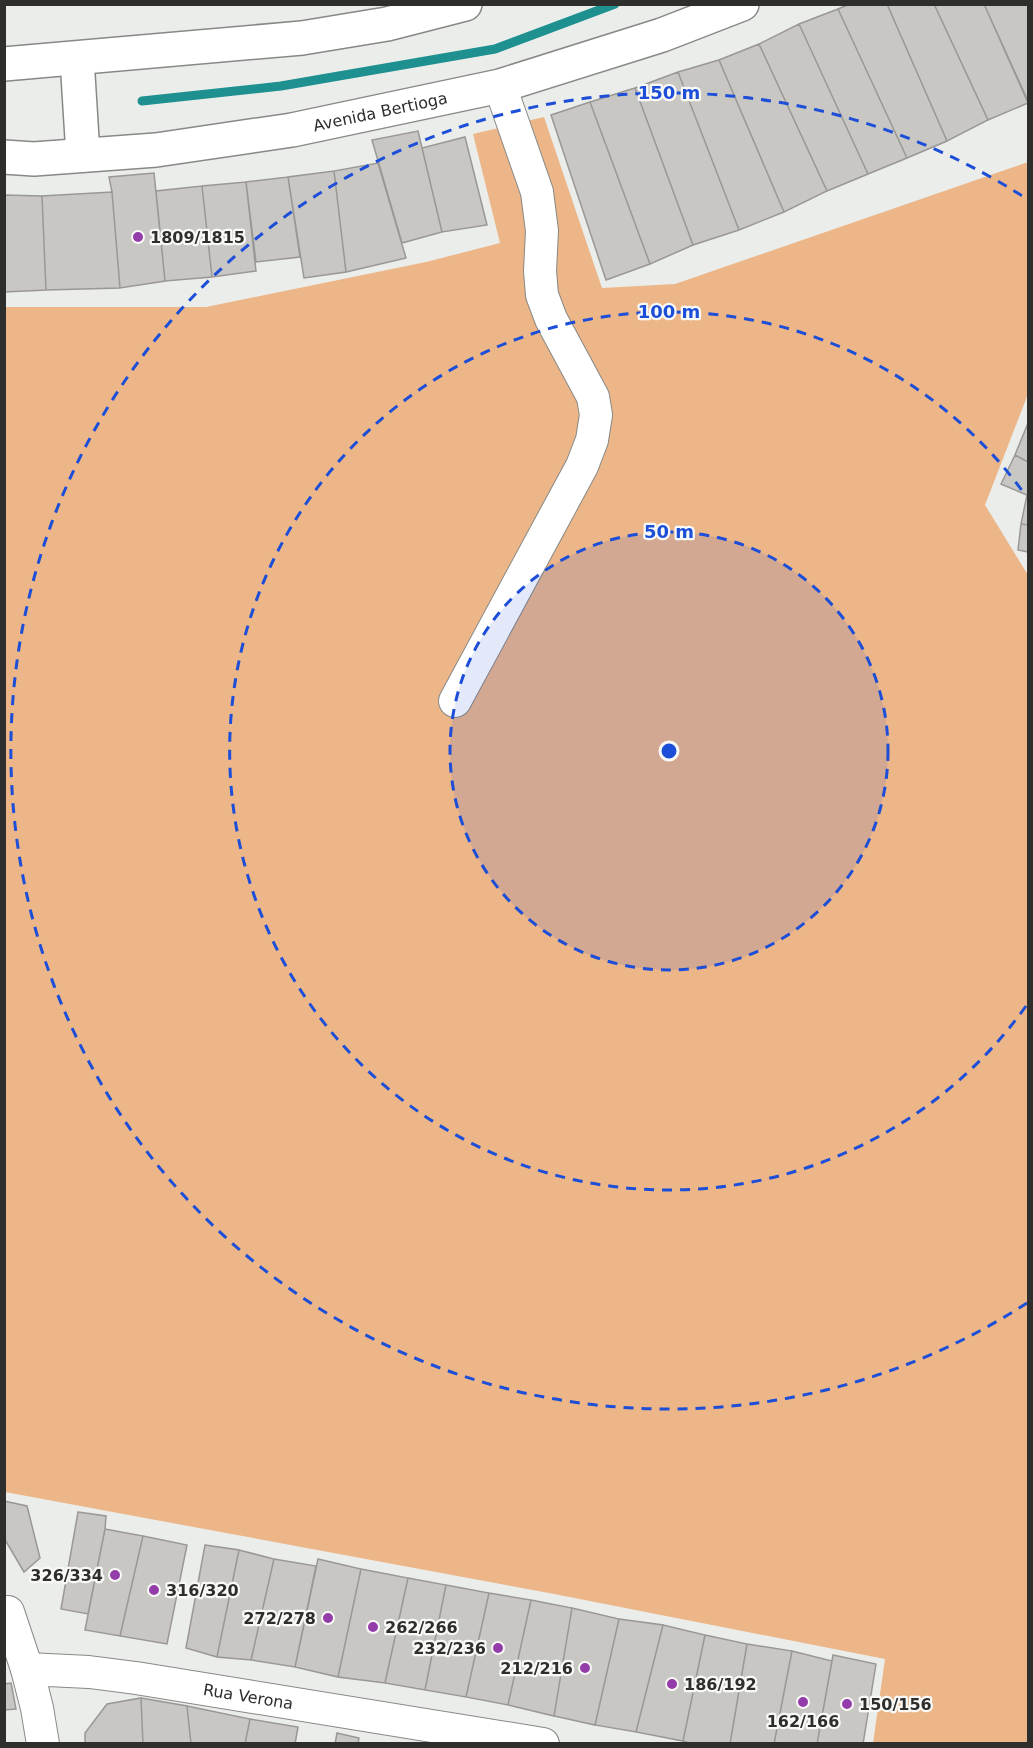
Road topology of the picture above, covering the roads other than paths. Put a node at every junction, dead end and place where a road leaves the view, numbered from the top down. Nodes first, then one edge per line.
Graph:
1 (465, 4) edge
2 (742, 4) edge
3 (77, 59) junction
4 (4, 64) edge
5 (500, 86) junction
6 (83, 155) junction
7 (4, 157) edge
8 (455, 701) dead end
9 (8, 1612) dead end
10 (27, 1669) junction
11 (43, 1743) edge
12 (543, 1743) edge

1 - 3 street
2 - 5 street, Avenida Bertioga
3 - 4 street
3 - 6 street
5 - 6 street, Avenida Bertioga
5 - 8 street
6 - 7 street, Avenida Bertioga
9 - 10 street
10 - 11 street
10 - 12 street, Rua Verona

